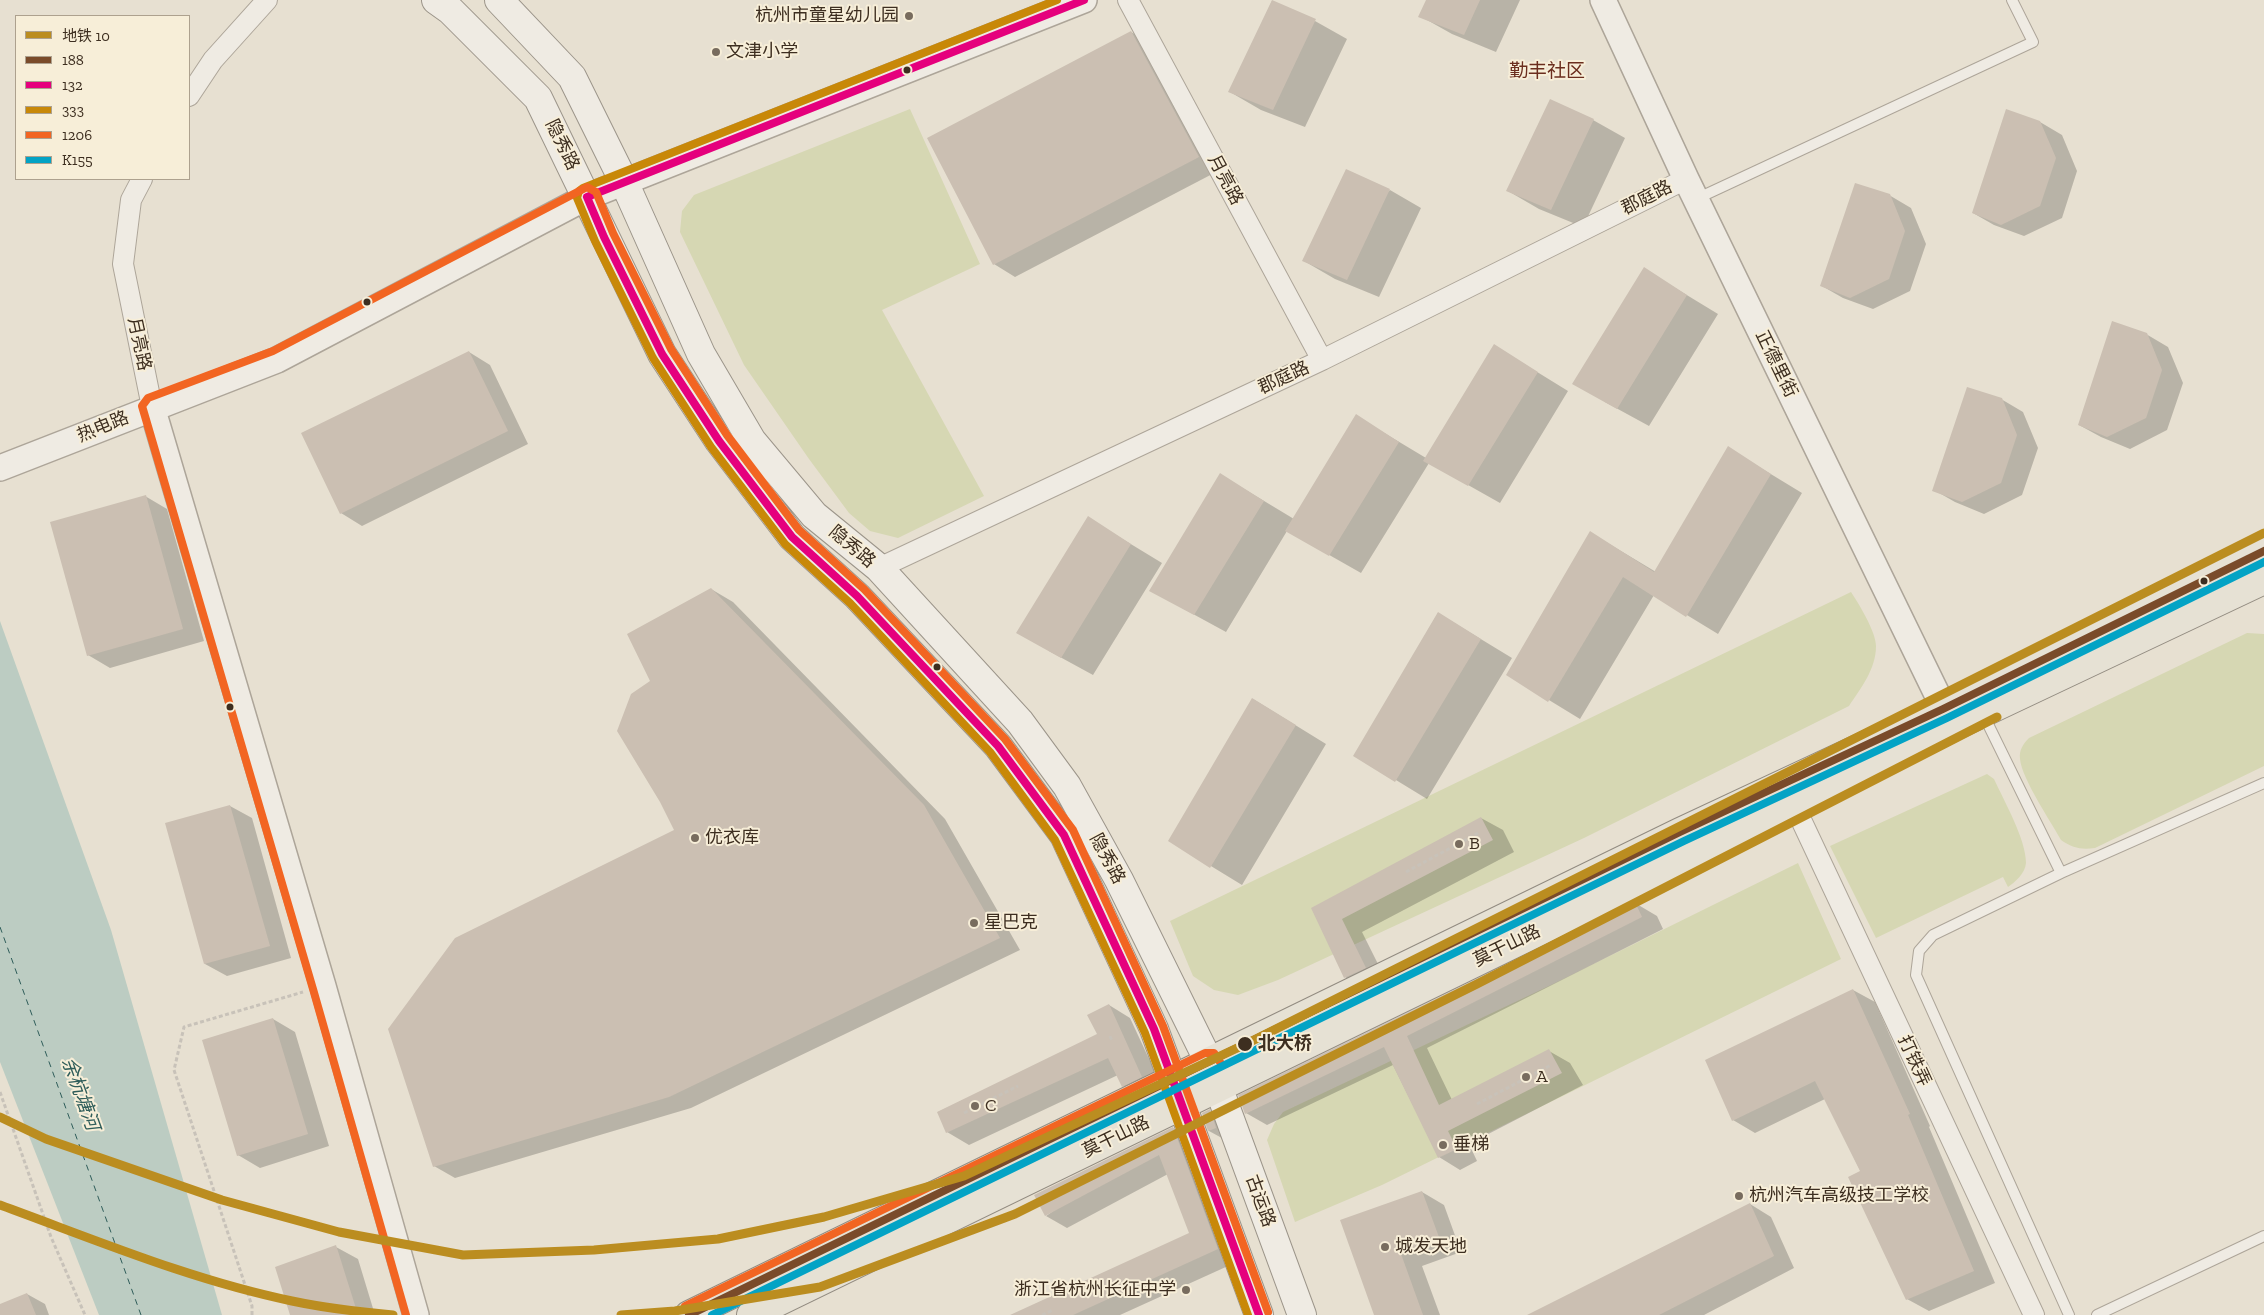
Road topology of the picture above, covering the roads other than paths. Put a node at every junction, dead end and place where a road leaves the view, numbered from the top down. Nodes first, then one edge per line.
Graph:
1 (267, 0) edge
2 (436, 0) edge
3 (499, 0) edge
4 (1084, 0) edge
5 (1128, 0) edge
6 (1603, 0) edge
7 (2012, 0) edge
8 (190, 94) edge
9 (141, 180) edge
10 (624, 184) junction
11 (1691, 189) junction
12 (587, 197) junction
13 (1322, 360) junction
14 (152, 407) junction
15 (0, 468) edge
16 (2264, 551) edge
17 (879, 568) junction
18 (2264, 580) edge
19 (1983, 713) junction
20 (1948, 718) junction
21 (2264, 783) edge
22 (1796, 807) junction
23 (2061, 873) junction
24 (1209, 1062) junction
25 (1220, 1086) junction
26 (1178, 1092) junction
27 (2264, 1236) edge
28 (416, 1315) edge
29 (689, 1315) edge
30 (750, 1315) edge
31 (1259, 1315) edge
32 (1302, 1315) edge
33 (2034, 1315) edge
34 (2069, 1315) edge
35 (2097, 1315) edge

1 - 8 street
2 - 12 main road, 隐秀路
3 - 10 main road, 隐秀路
4 - 10 street, 热电路
5 - 13 street, 月亮路
6 - 11 street, 正德里街
7 - 11 lane
9 - 14 street, 月亮路
10 - 12 street, 热电路
10 - 17 main road, 隐秀路
11 - 13 street, 郡庭路
11 - 20 street, 正德里街
12 - 14 street, 热电路
12 - 26 main road, 隐秀路
13 - 17 street, 郡庭路
14 - 15 street, 热电路
14 - 28 street, 月亮路
16 - 20 main road, 莫干山路
17 - 24 main road, 隐秀路
18 - 19 main road, 莫干山路
19 - 20 main road, 莫干山路
19 - 23 lane
20 - 22 main road, 莫干山路
20 - 24 main road, 莫干山路
21 - 23 lane
22 - 25 main road, 莫干山路
22 - 33 street, 打铁弄
23 - 34 lane
24 - 25 main road, 隐秀路
24 - 26 main road, 莫干山路
25 - 26 main road, 莫干山路
25 - 32 main road, 古运路
26 - 29 main road, 莫干山路
26 - 30 main road, 莫干山路
26 - 31 main road
27 - 35 lane

